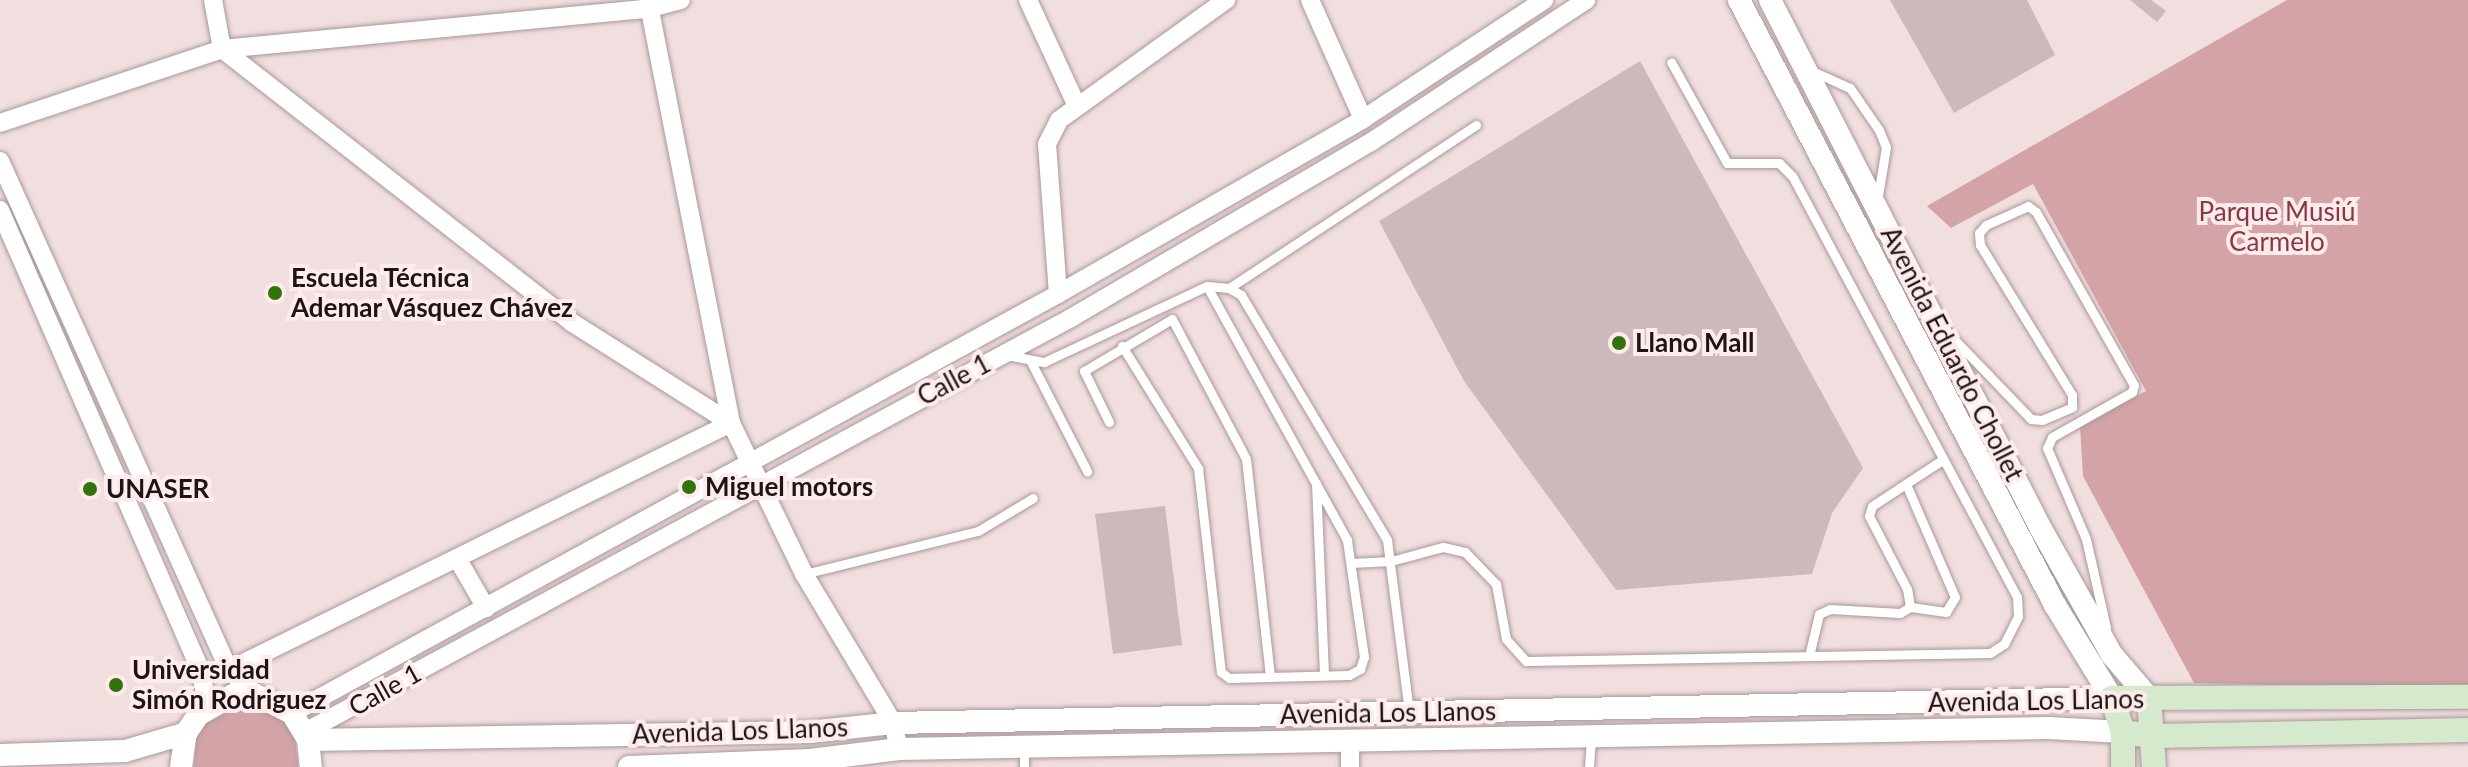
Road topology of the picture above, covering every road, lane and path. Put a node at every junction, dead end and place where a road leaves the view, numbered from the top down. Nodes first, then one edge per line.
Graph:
1 (213, 0) edge
2 (681, 0) edge
3 (1028, 0) edge
4 (1226, 0) edge
5 (1310, 0) edge
6 (1544, 0) edge
7 (1586, 0) edge
8 (1739, 0) edge
9 (1770, 0) edge
10 (647, 4) edge
11 (222, 49) junction
12 (1671, 62) dead end
13 (1806, 69) junction
14 (1076, 104) junction
15 (1363, 119) junction
16 (0, 123) edge
17 (1476, 125) dead end
18 (0, 161) edge
19 (1877, 205) junction
20 (0, 210) edge
21 (1207, 286) junction
22 (1229, 288) junction
23 (1058, 294) junction
24 (1934, 318) junction
25 (1122, 346) junction
26 (1004, 354) junction
27 (1031, 362) junction
28 (1109, 422) dead end
29 (731, 423) junction
30 (1942, 460) junction
31 (751, 465) junction
32 (1087, 471) dead end
33 (1315, 480) junction
34 (759, 483) junction
35 (1906, 484) junction
36 (1033, 498) dead end
37 (457, 558) junction
38 (1391, 561) junction
39 (1351, 563) junction
40 (804, 574) junction
41 (1910, 607) junction
42 (486, 608) junction
43 (2112, 655) junction
44 (1809, 656) junction
45 (229, 670) junction
46 (1324, 675) junction
47 (1270, 677) junction
48 (254, 694) junction
49 (2468, 697) edge
50 (2112, 698) junction
51 (2149, 698) junction
52 (1409, 712) junction
53 (893, 723) junction
54 (192, 724) junction
55 (302, 728) junction
56 (2468, 730) edge
57 (2123, 732) junction
58 (2153, 736) junction
59 (1591, 737) junction
60 (1350, 741) junction
61 (899, 749) junction
62 (0, 755) edge
63 (1024, 757) edge
64 (181, 767) edge
65 (311, 767) edge
66 (629, 767) edge
67 (1350, 767) edge
68 (1589, 767) edge
69 (2123, 767) edge
70 (2154, 767) edge

1 - 11 street
2 - 10 street
3 - 14 street
4 - 14 street
5 - 15 street
6 - 15 street, Calle 1
7 - 26 street, Calle 1
8 - 50 street, Avenida Eduardo Chollet
9 - 13 street, Avenida Eduardo Chollet
10 - 11 street
10 - 29 street
11 - 16 street
11 - 29 street
12 - 30 lane
13 - 19 street, Avenida Eduardo Chollet
13 - 19 lane
14 - 23 street
15 - 23 street, Calle 1
17 - 22 lane
18 - 45 street
19 - 24 street, Avenida Eduardo Chollet
20 - 54 street
21 - 22 lane
21 - 27 lane
21 - 33 lane
22 - 38 lane
23 - 31 street, Calle 1
24 - 43 street, Avenida Eduardo Chollet
24 - 43 lane
25 - 28 lane
25 - 47 lane
25 - 47 lane
26 - 27 lane
26 - 34 street, Calle 1
27 - 32 lane
29 - 31 street
29 - 37 street
30 - 35 lane
30 - 44 lane
31 - 34 street
31 - 42 street, Calle 1
33 - 39 lane
33 - 46 lane
34 - 40 street
34 - 55 street, Calle 1
35 - 41 lane
35 - 41 lane
36 - 40 lane
37 - 42 street
37 - 45 street
38 - 39 lane
38 - 44 lane
38 - 52 lane
39 - 46 lane
40 - 53 street
41 - 44 lane
42 - 55 street, Calle 1
43 - 51 street, Avenida Eduardo Chollet
45 - 48 street
46 - 47 lane
48 - 54 street
48 - 55 street
49 - 51 main road, Avenida Los Llanos
50 - 51 main road, Avenida Los Llanos
50 - 52 street, Avenida Los Llanos
50 - 57 main road
51 - 58 main road
52 - 53 street, Avenida Los Llanos
53 - 55 street, Avenida Los Llanos
53 - 61 street
54 - 62 street
54 - 64 street
55 - 65 street
56 - 58 main road, Avenida Los Llanos
57 - 58 main road, Avenida Los Llanos
57 - 59 street, Avenida Los Llanos
57 - 69 main road
58 - 70 main road
59 - 60 street, Avenida Los Llanos
59 - 68 lane
60 - 63 street, Avenida Los Llanos
60 - 67 street
61 - 63 street, Avenida Los Llanos
61 - 66 street, Avenida Los Llanos

